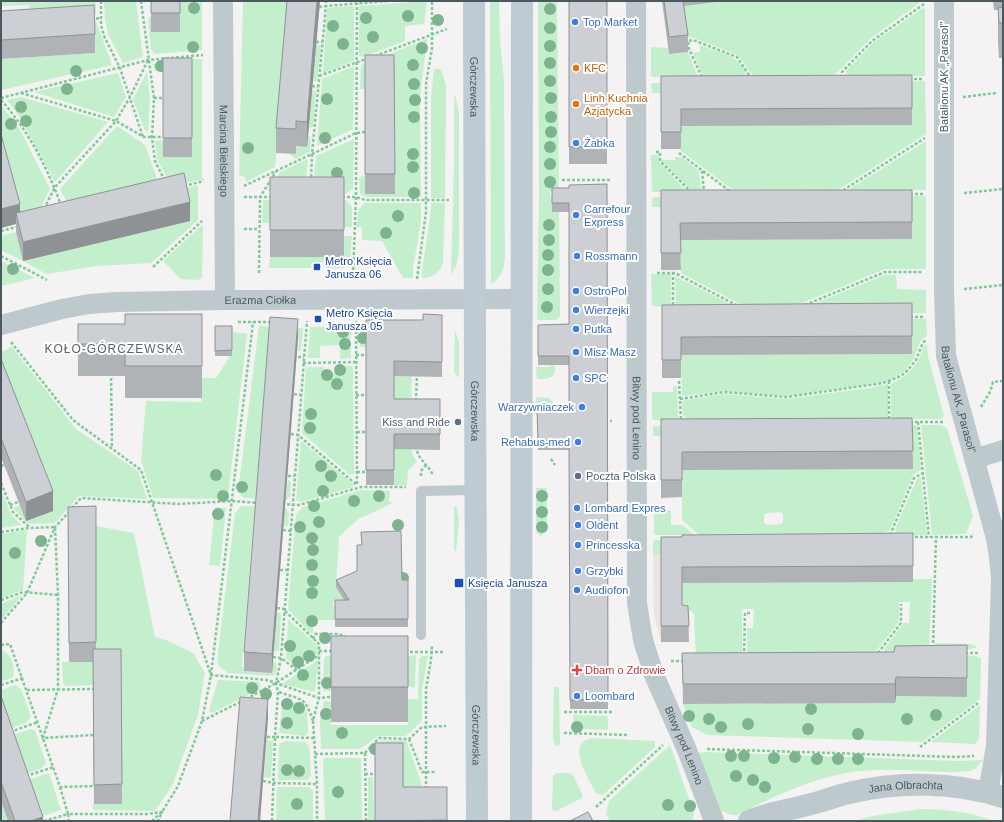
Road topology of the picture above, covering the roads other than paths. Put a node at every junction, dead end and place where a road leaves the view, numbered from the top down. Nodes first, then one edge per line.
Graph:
1 (223, 1) edge
2 (474, 1) edge
3 (522, 1) edge
4 (636, 1) edge
5 (944, 1) edge
6 (522, 299) junction
7 (225, 300) junction
8 (476, 300) junction
9 (4, 334) edge
10 (1003, 450) edge
11 (974, 459) junction
12 (475, 490) junction
13 (421, 635) dead end
14 (996, 795) edge
15 (810, 805) junction
16 (477, 821) edge
17 (521, 821) edge
18 (714, 821) edge
19 (749, 821) edge
20 (788, 821) edge

1 - 7 street, Marcina Bielskiego
2 - 8 main road, Górczewska
3 - 6 main road
4 - 18 street, Bitwy pod Lenino
5 - 11 street, Batalionu AK „Parasol”
6 - 8 street, Erazma Ciołka
6 - 17 main road
7 - 8 street, Erazma Ciołka
7 - 9 street, Erazma Ciołka
8 - 12 main road, Górczewska
10 - 11 street
11 - 14 street, Batalionu AK „Parasol”
12 - 13 lane
12 - 16 main road, Górczewska
14 - 15 street, Jana Olbrachta
15 - 19 street, Jana Olbrachta
15 - 20 street, Jana Olbrachta

